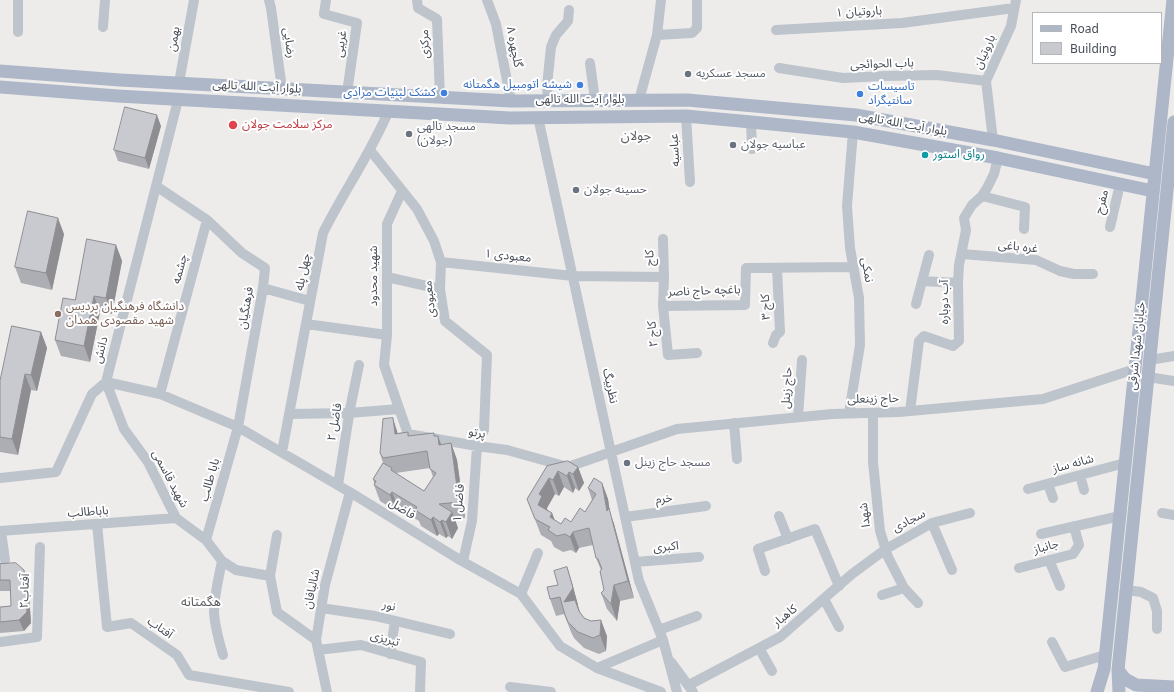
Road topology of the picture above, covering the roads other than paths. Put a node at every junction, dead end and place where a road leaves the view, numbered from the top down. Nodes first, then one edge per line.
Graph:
1 (18, 0) edge
2 (105, 0) edge
3 (194, 0) edge
4 (269, 0) edge
5 (326, 0) edge
6 (417, 0) edge
7 (487, 0) edge
8 (661, 0) edge
9 (697, 0) edge
10 (1172, 0) edge
11 (1015, 4) edge
12 (569, 10) dead end
13 (103, 27) dead end
14 (776, 30) dead end
15 (18, 32) dead end
16 (657, 35) junction
17 (590, 63) dead end
18 (779, 68) dead end
19 (0, 71) edge
20 (986, 81) junction
21 (179, 83) junction
22 (0, 87) edge
23 (282, 89) junction
24 (347, 93) junction
25 (390, 95) junction
26 (440, 97) junction
27 (178, 100) junction
28 (595, 100) junction
29 (639, 100) junction
30 (687, 100) junction
31 (511, 101) junction
32 (548, 101) junction
33 (389, 110) junction
34 (686, 116) junction
35 (538, 117) junction
36 (751, 122) junction
37 (1174, 122) edge
38 (853, 132) junction
39 (993, 140) junction
40 (752, 149) dead end
41 (370, 150) junction
42 (998, 158) junction
43 (1155, 174) junction
44 (690, 182) dead end
45 (1120, 184) junction
46 (156, 186) junction
47 (402, 190) junction
48 (1153, 191) junction
49 (982, 196) junction
50 (207, 220) junction
51 (1110, 227) dead end
52 (1024, 229) dead end
53 (663, 239) dead end
54 (962, 254) junction
55 (929, 255) dead end
56 (441, 262) junction
57 (853, 267) junction
58 (777, 268) junction
59 (1094, 274) dead end
60 (572, 276) junction
61 (387, 277) junction
62 (664, 277) junction
63 (922, 281) junction
64 (958, 283) junction
65 (264, 288) junction
66 (440, 289) junction
67 (310, 302) junction
68 (916, 304) dead end
69 (664, 306) junction
70 (306, 324) junction
71 (387, 335) junction
72 (773, 343) dead end
73 (697, 353) dead end
74 (1174, 356) edge
75 (802, 360) dead end
76 (1150, 360) junction
77 (359, 365) dead end
78 (384, 365) joint
79 (1135, 369) junction
80 (1148, 377) junction
81 (1174, 381) edge
82 (106, 382) junction
83 (160, 394) junction
84 (399, 409) junction
85 (910, 411) junction
86 (849, 412) junction
87 (349, 413) junction
88 (873, 413) junction
89 (289, 414) junction
90 (798, 417) junction
91 (734, 424) junction
92 (238, 427) junction
93 (477, 446) junction
94 (282, 452) junction
95 (611, 453) junction
96 (738, 459) dead end
97 (1125, 463) junction
98 (1080, 476) junction
99 (0, 478) edge
100 (1048, 484) junction
101 (338, 485) junction
102 (1028, 490) dead end
103 (1084, 490) dead end
104 (350, 492) junction
105 (1053, 498) dead end
106 (706, 506) dead end
107 (970, 513) dead end
108 (1162, 513) dead end
109 (1174, 514) edge
110 (779, 516) dead end
111 (1120, 516) junction
112 (176, 518) junction
113 (625, 518) junction
114 (932, 523) junction
115 (97, 524) junction
116 (1074, 526) junction
117 (1, 531) edge
118 (1041, 534) dead end
119 (277, 535) dead end
120 (788, 539) junction
121 (206, 540) junction
122 (40, 547) dead end
123 (886, 549) junction
124 (538, 553) dead end
125 (699, 557) dead end
126 (5, 560) dead end
127 (1050, 560) junction
128 (222, 561) junction
129 (463, 561) junction
130 (635, 562) junction
131 (1019, 568) dead end
132 (952, 570) dead end
133 (765, 571) dead end
134 (270, 576) junction
135 (839, 586) junction
136 (1060, 586) dead end
137 (904, 588) junction
138 (1126, 590) junction
139 (521, 594) junction
140 (882, 594) dead end
141 (824, 599) junction
142 (918, 603) dead end
143 (321, 608) junction
144 (696, 616) dead end
145 (396, 621) junction
146 (839, 627) dead end
147 (1157, 629) dead end
148 (659, 630) junction
149 (450, 634) dead end
150 (663, 640) junction
151 (0, 642) edge
152 (1052, 642) dead end
153 (317, 645) junction
154 (759, 648) junction
155 (390, 654) junction
156 (223, 655) dead end
157 (1105, 655) junction
158 (668, 657) junction
159 (597, 668) junction
160 (1118, 670) junction
161 (772, 671) dead end
162 (510, 687) dead end
163 (1174, 687) edge
164 (691, 689) edge
165 (289, 692) edge
166 (327, 692) edge
167 (420, 692) edge
168 (551, 692) edge
169 (661, 692) edge
170 (677, 692) edge
171 (1097, 692) edge
172 (1119, 692) edge

1 - 15 street
2 - 13 street
3 - 21 street, بهمن
4 - 23 street, رضایی
5 - 24 street, غریبی
6 - 26 street, مرکزی
7 - 31 street, گلچهره ۸
8 - 16 street
9 - 16 street
10 - 43 main road, خیابان شهدا شرقی
11 - 14 street, ۱ باروتیان
11 - 20 street, باروتیان
12 - 32 street
16 - 29 street
17 - 28 street
18 - 20 street, باب الحوائجی
19 - 21 main road, بلوار آیت الله تالهی
20 - 39 street, باروتیان
21 - 23 main road, بلوار آیت الله تالهی
22 - 27 main road, بلوار آیت الله تالهی
23 - 24 main road, بلوار آیت الله تالهی
24 - 25 main road, بلوار آیت الله تالهی
25 - 26 main road, بلوار آیت الله تالهی
25 - 33 main road
26 - 31 main road, بلوار آیت الله تالهی
27 - 33 main road, بلوار آیت الله تالهی
27 - 46 street, دانش
28 - 29 main road, بلوار آیت الله تالهی
28 - 32 main road, بلوار آیت الله تالهی
29 - 30 main road, بلوار آیت الله تالهی
30 - 34 main road
30 - 39 main road, بلوار آیت الله تالهی
31 - 32 main road, بلوار آیت الله تالهی
33 - 35 main road, بلوار آیت الله تالهی
33 - 41 street, چهل پله
34 - 35 main road, بلوار آیت الله تالهی
34 - 36 main road, بلوار آیت الله تالهی
34 - 44 street, عباسیه
35 - 60 street, نظربیگ
36 - 38 main road, بلوار آیت الله تالهی
36 - 40 street
37 - 76 main road, خیابان شهدا شرقی
38 - 42 main road, بلوار آیت الله تالهی
38 - 57 street, نمکی
39 - 42 main road
39 - 43 main road, بلوار آیت الله تالهی
41 - 47 street, معبودی
41 - 67 street, چهل پله
42 - 45 main road, بلوار آیت الله تالهی
42 - 49 street, آب دوباره
43 - 48 main road, خیابان شهدا شرقی
45 - 48 main road, بلوار آیت الله تالهی
45 - 51 street, مفرح
46 - 50 street
46 - 82 street, دانش
47 - 56 street, معبودی
47 - 61 street, شهید محدود
48 - 79 main road, خیابان شهدا شرقی
49 - 52 street
49 - 54 street, آب دوباره
50 - 65 street, فرهنگیان
50 - 83 street, چشمه
53 - 62 street, کاج
54 - 59 street, غره باغی
54 - 64 street, آب دوباره
55 - 63 street
56 - 60 street, معبودی ۱
56 - 66 street, معبودی
57 - 58 street, باغچه حاج ناصر
57 - 86 street, نمکی
58 - 69 street, باغچه حاج ناصر
58 - 72 street, کاج ۳
60 - 62 street, باغچه حاج ناصر
60 - 95 street, نظربیگ
61 - 66 street
61 - 71 street, شهید محدود
62 - 69 street, باغچه حاج ناصر
63 - 64 street
63 - 68 street
64 - 85 street, آب دوباره
65 - 67 street
65 - 92 street, فرهنگیان
66 - 93 street, معبودی
67 - 70 street, چهل پله
69 - 73 street, کاج ۲
70 - 71 street
70 - 89 street, چهل پله
71 - 78 street, شهید محدود
74 - 76 street
75 - 90 street, حاج زینل
76 - 80 main road, خیابان شهدا شرقی
77 - 87 street, فاضل ۲
78 - 84 street, پرتو
79 - 85 street, حاج زینعلی
79 - 97 main road, خیابان شهدا شرقی
80 - 81 street
80 - 138 main road, خیابان شهدا شرقی
82 - 83 street, فاضل
82 - 99 street, دانش
82 - 112 street, شهید قاسمی
83 - 92 street, فاضل
84 - 87 street
84 - 93 street, پرتو
85 - 88 street, حاج زینعلی
86 - 88 street, حاج زینعلی
86 - 90 street, حاج زینعلی
87 - 89 street
87 - 101 street, فاضل ۲
88 - 123 street, شهدا
89 - 94 street, چهل پله
90 - 91 street, حاج زینعلی
91 - 95 street, حاج زینعلی
91 - 96 street
92 - 94 street, فاضل
92 - 121 street, بابا طالب
93 - 95 street, پرتو
93 - 129 street, فاضل ۱
94 - 101 street, فاضل
95 - 113 street, نظربیگ
97 - 98 street, شانه ساز
97 - 111 main road, خیابان شهدا شرقی
98 - 100 street, شانه ساز
98 - 103 street
100 - 102 street, شانه ساز
100 - 105 street
101 - 104 street, فاضل
104 - 129 street, فاضل
104 - 143 street, شالبافان
106 - 113 street, خرم
107 - 114 street, سجادی
108 - 109 street
110 - 120 street
111 - 116 street, جانباز
111 - 157 main road, خیابان شهدا شرقی
112 - 115 street, باباطالب
112 - 121 street, شهید قاسمی
113 - 130 street, نظربیگ
114 - 123 street, سجادی
114 - 132 street
115 - 117 street, باباطالب
115 - 165 street, آفتاب
116 - 118 street, جانباز
116 - 127 street, جانباز
117 - 126 street, باباطالب
119 - 134 street
120 - 133 street
120 - 135 street
121 - 128 street, شهید قاسمی
122 - 151 street, آفتاب۲
123 - 135 street, کاهبار
123 - 137 street, شهدا
124 - 139 street
125 - 130 street, اکبری
127 - 131 street, جانباز
127 - 136 street
128 - 134 street, شهید قاسمی
128 - 156 street
129 - 139 street, فاضل
130 - 148 street, نظربیگ
134 - 153 street
135 - 141 street, کاهبار
137 - 140 street
137 - 142 street, شهدا
138 - 147 street
138 - 160 main road, خیابان شهدا شرقی
139 - 159 street, فاضل
141 - 146 street
141 - 154 street, کاهبار
143 - 145 street, نور
143 - 153 street, شالبافان
144 - 148 street
145 - 149 street, نور
145 - 155 street
148 - 150 street, نظربیگ
150 - 158 street, نظربیگ
150 - 159 street
152 - 157 street
153 - 155 street, تبریزی
153 - 166 street, شالبافان
154 - 161 street
154 - 164 street, کاهبار
155 - 167 street, تبریزی
157 - 171 main road, خیابان شهدا شرقی
158 - 164 street, نظربیگ
158 - 170 street, نظربیگ
159 - 169 street, فاضل
160 - 163 main road
160 - 172 main road, خیابان شهدا شرقی
162 - 168 street

